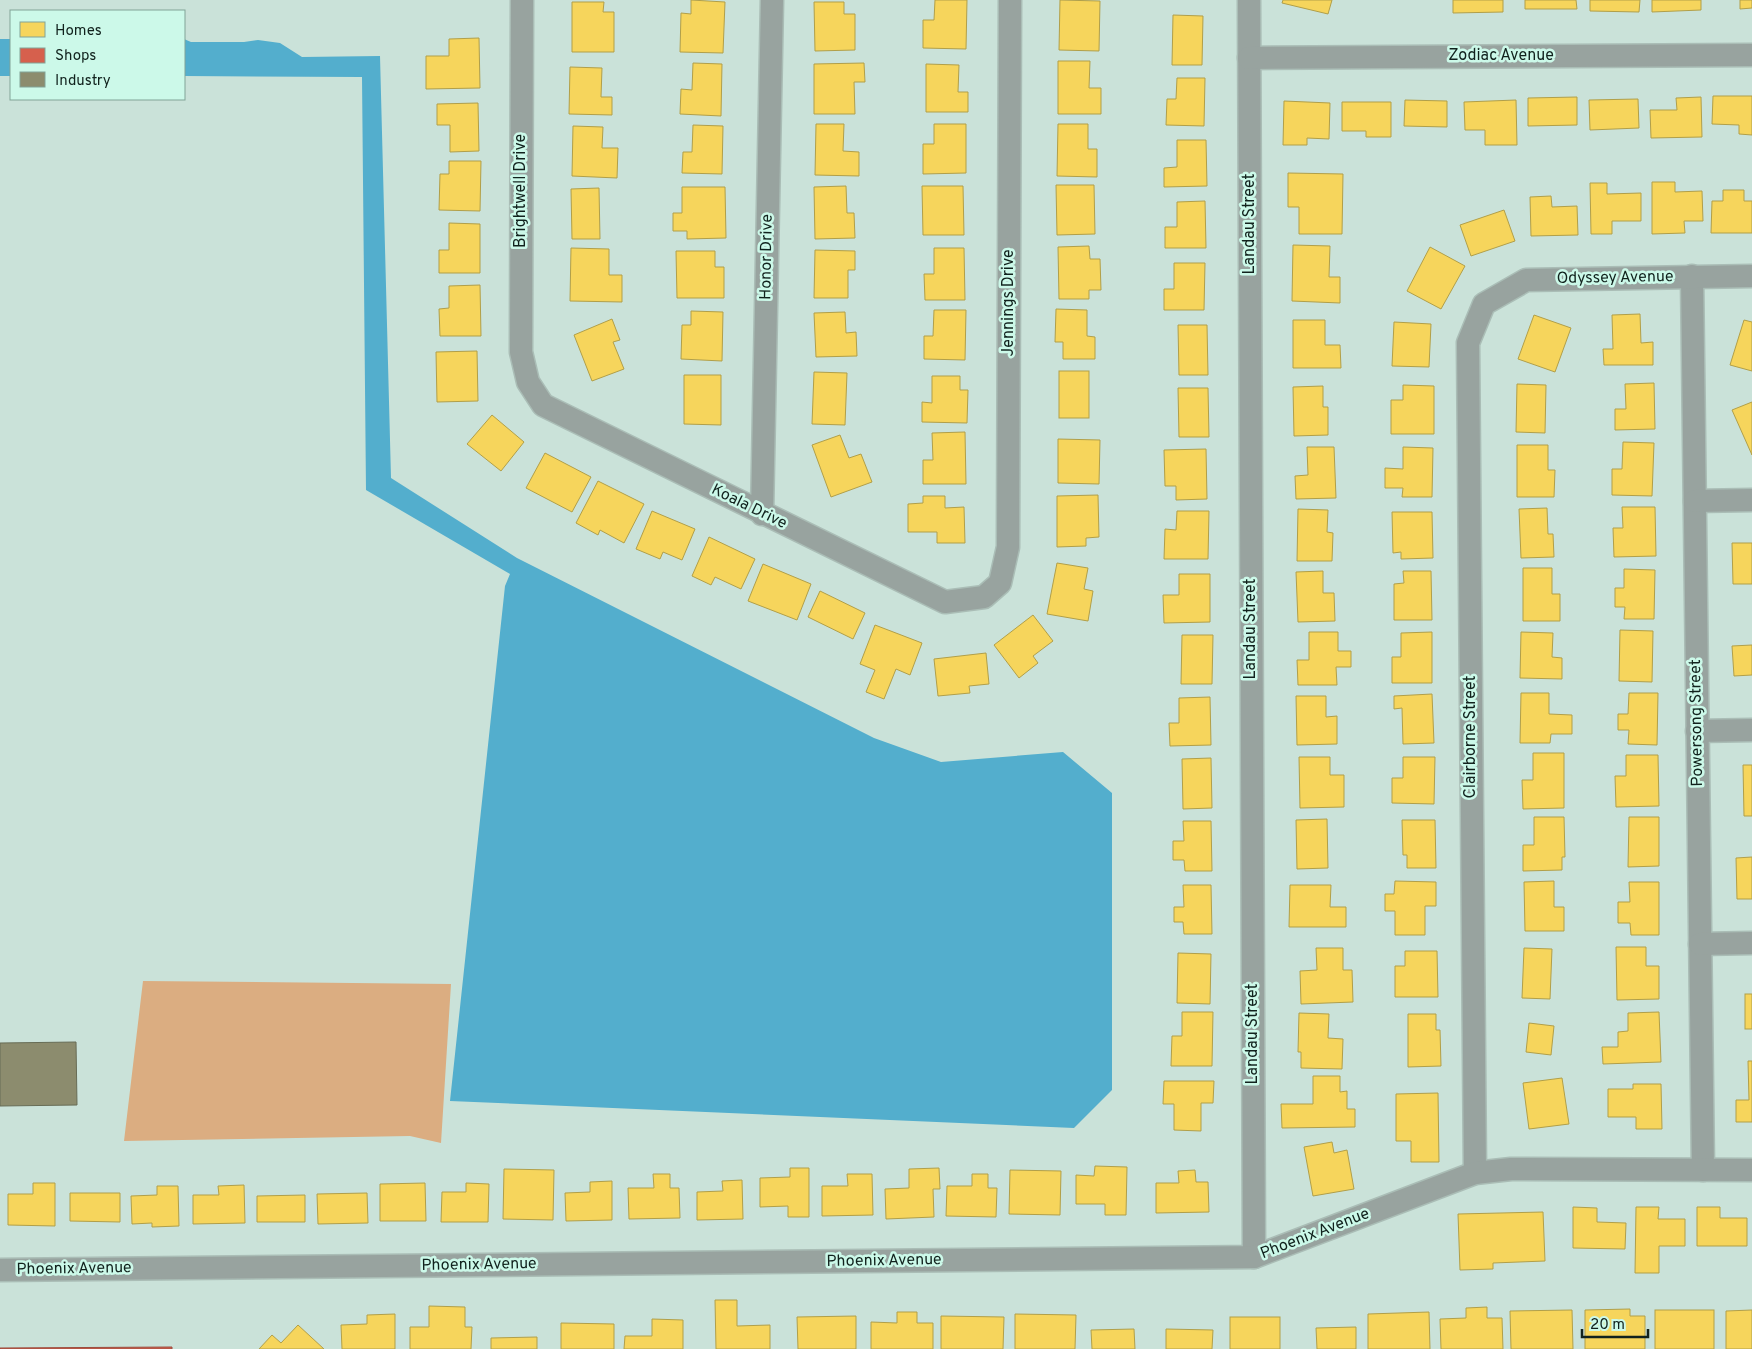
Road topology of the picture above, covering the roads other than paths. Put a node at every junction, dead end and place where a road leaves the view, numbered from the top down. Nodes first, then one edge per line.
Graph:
1 (522, 0) edge
2 (772, 0) edge
3 (1010, 0) edge
4 (1249, 0) edge
5 (1752, 55) edge
6 (1249, 58) junction
7 (1692, 276) junction
8 (1752, 276) edge
9 (1484, 304) joint
10 (528, 382) joint
11 (1752, 500) edge
12 (1695, 501) junction
13 (762, 514) junction
14 (984, 597) joint
15 (1752, 730) edge
16 (1698, 731) junction
17 (1752, 943) edge
18 (1700, 944) junction
19 (1703, 1170) junction
20 (1752, 1170) edge
21 (1475, 1173) junction
22 (1254, 1257) junction
23 (0, 1270) edge

1 - 10 street, Brightwell Drive
2 - 13 street, Honor Drive
3 - 14 street, Jennings Drive
4 - 6 street, Landau Street
5 - 6 street, Zodiac Avenue
6 - 22 street, Landau Street
7 - 8 street, Odyssey Avenue
7 - 9 street, Odyssey Avenue
7 - 12 street, Powersong Street
9 - 21 street, Clairborne Street
10 - 13 street, Koala Drive
11 - 12 street
12 - 16 street, Powersong Street
13 - 14 street, Koala Drive
15 - 16 street
16 - 18 street, Powersong Street
17 - 18 street
18 - 19 street, Powersong Street
19 - 20 street, Phoenix Avenue
19 - 21 street, Phoenix Avenue
21 - 22 street, Phoenix Avenue
22 - 23 street, Phoenix Avenue

